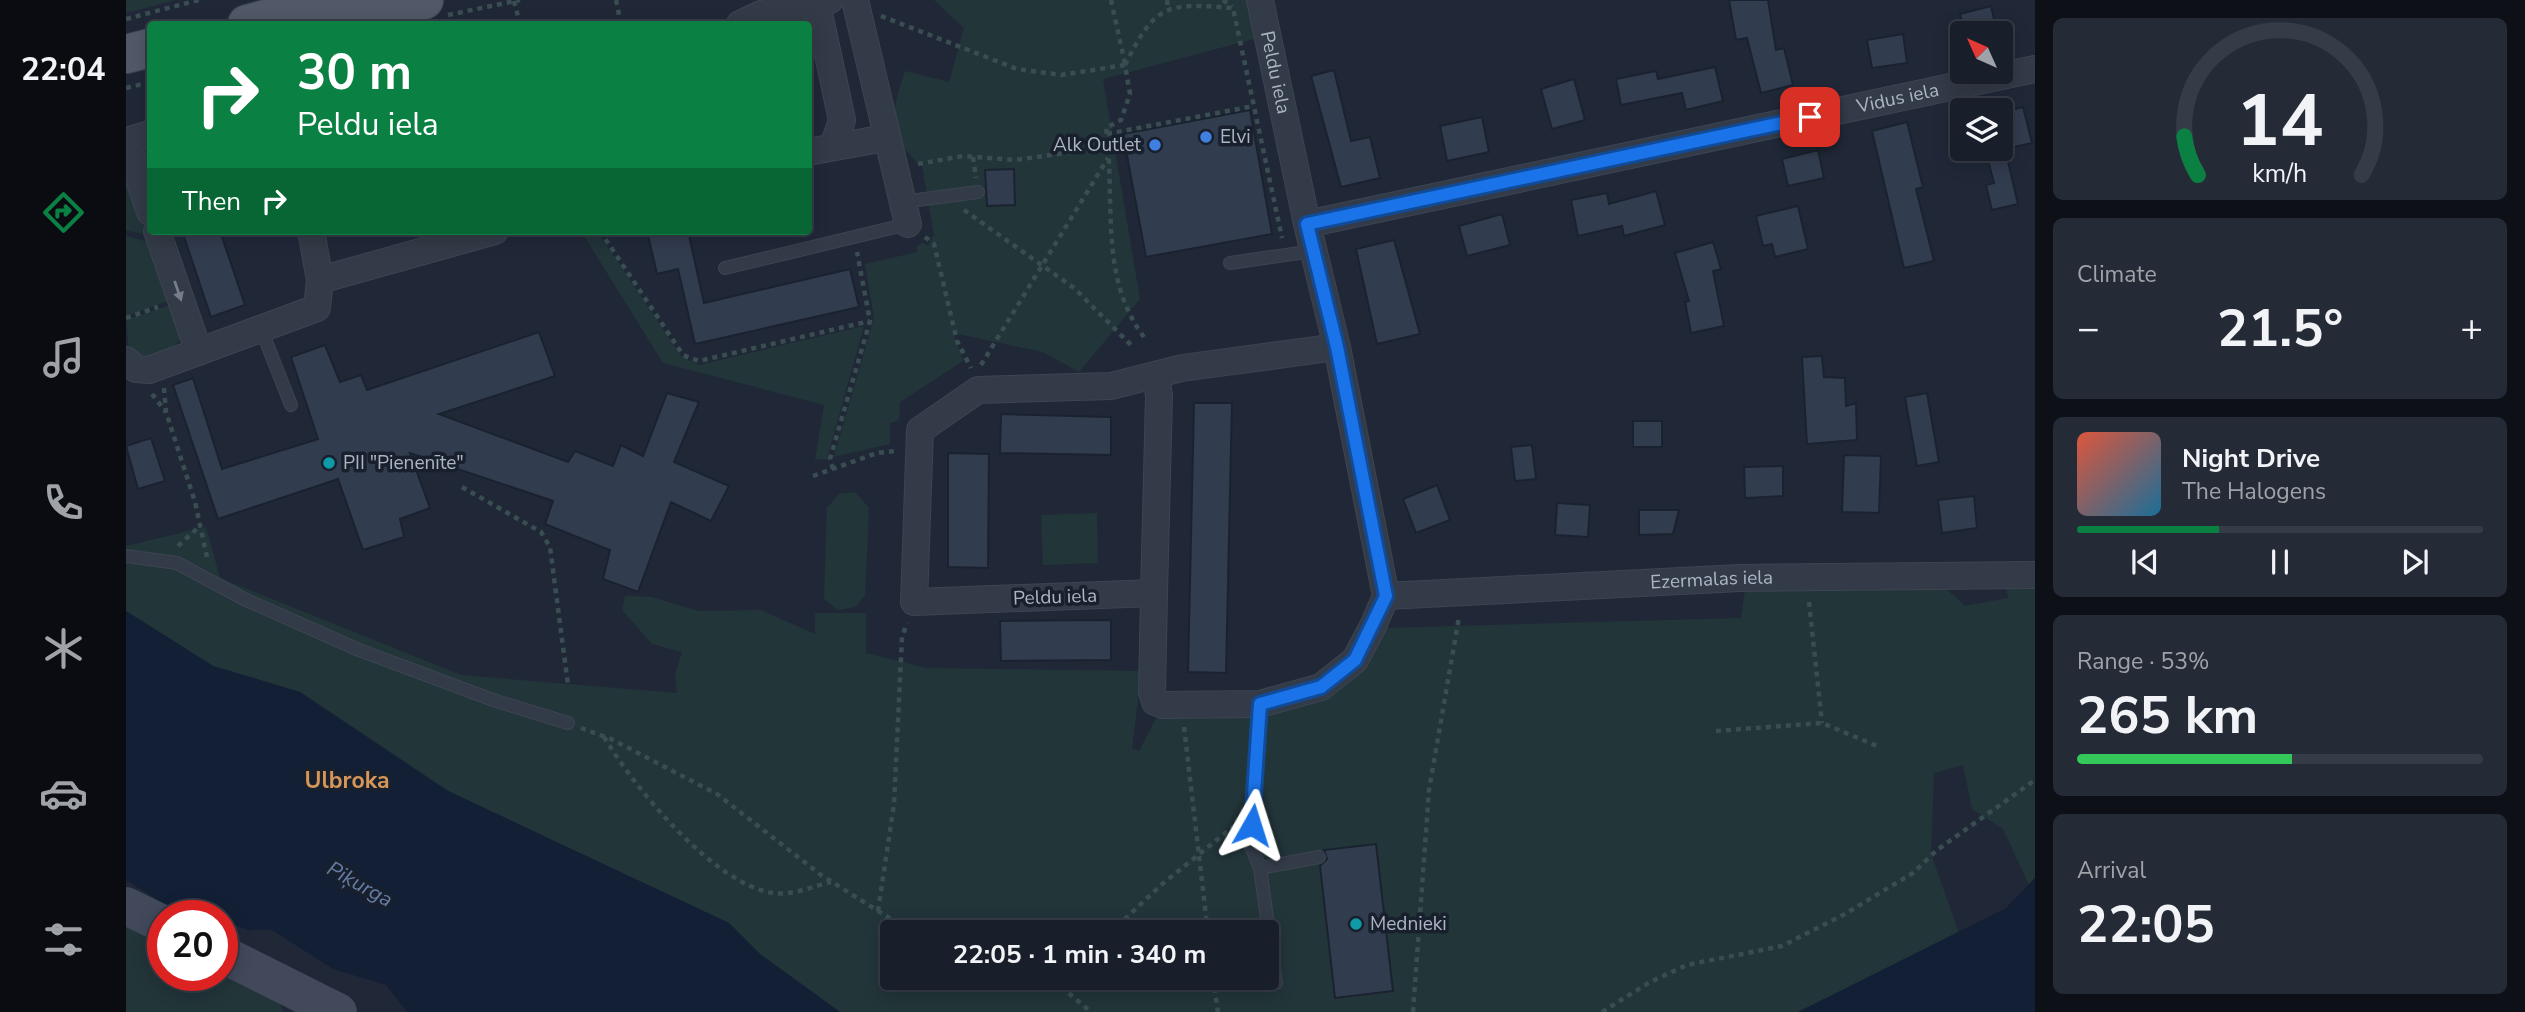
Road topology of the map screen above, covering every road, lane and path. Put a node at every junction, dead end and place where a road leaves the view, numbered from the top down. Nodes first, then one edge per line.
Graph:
1 (199, 0) edge
2 (516, 0) edge
3 (616, 0) edge
4 (1111, 0) edge
5 (1167, 0) edge
6 (1260, 0) edge
7 (824, 2) edge
8 (328, 4) edge
9 (856, 4) edge
10 (435, 8) edge
11 (1168, 9) junction
12 (126, 19) edge
13 (263, 21) edge
14 (520, 21) edge
15 (620, 21) edge
16 (746, 21) edge
17 (147, 49) edge
18 (126, 54) edge
19 (1125, 65) junction
20 (2035, 69) edge
21 (1254, 106) junction
22 (1107, 134) junction
23 (147, 135) edge
24 (885, 138) junction
25 (126, 141) edge
26 (1108, 147) junction
27 (821, 149) edge
28 (1109, 157) junction
29 (893, 167) junction
30 (978, 192) dead end
31 (953, 195) junction
32 (147, 203) edge
33 (905, 213) junction
34 (1307, 224) junction
35 (158, 235) edge
36 (312, 235) edge
37 (481, 235) edge
38 (603, 235) edge
39 (854, 237) junction
40 (1314, 251) junction
41 (1285, 255) junction
42 (1230, 263) dead end
43 (1043, 265) junction
44 (725, 268) dead end
45 (320, 280) junction
46 (180, 299) junction
47 (126, 318) edge
48 (870, 321) junction
49 (261, 329) junction
50 (1144, 337) dead end
51 (1337, 347) junction
52 (1134, 348) dead end
53 (198, 352) junction
54 (163, 364) junction
55 (131, 365) edge
56 (1156, 375) junction
57 (291, 405) dead end
58 (891, 452) dead end
59 (833, 468) junction
60 (813, 475) dead end
61 (461, 487) dead end
62 (126, 556) edge
63 (2035, 575) edge
64 (1806, 576) junction
65 (214, 583) junction
66 (1463, 592) junction
67 (1154, 593) junction
68 (1386, 596) junction
69 (914, 602) junction
70 (568, 685) dead end
71 (1260, 704) junction
72 (1182, 705) junction
73 (568, 723) joint
74 (1822, 723) junction
75 (1716, 731) dead end
76 (603, 736) junction
77 (1877, 746) dead end
78 (2035, 780) edge
79 (1254, 810) junction
80 (1200, 854) junction
81 (1319, 856) dead end
82 (1260, 868) junction
83 (831, 882) junction
84 (126, 906) edge
85 (877, 911) junction
86 (147, 916) edge
87 (891, 920) edge
88 (1125, 920) edge
89 (1207, 920) edge
90 (1267, 920) edge
91 (238, 964) edge
92 (1063, 990) edge
93 (1215, 990) edge
94 (338, 1012) edge
95 (1091, 1012) edge
96 (1218, 1012) edge
97 (1413, 1012) edge
98 (1602, 1012) edge

1 - 12 path
2 - 10 path
2 - 14 path
3 - 15 path
4 - 19 path
5 - 11 path
6 - 34 street, Peldu iela
7 - 16 street
7 - 27 street
8 - 10 main road
8 - 13 main road
9 - 19 path
9 - 24 street
11 - 19 path
11 - 21 path
17 - 18 main road
19 - 22 path
20 - 34 street, Vidus iela
21 - 22 path
21 - 41 path
22 - 26 path
23 - 25 street
24 - 27 street
24 - 29 street
25 - 32 street
26 - 28 path
26 - 29 path
28 - 43 path
28 - 50 path
29 - 33 street
30 - 31 lane
31 - 33 lane
31 - 43 path
33 - 39 lane
33 - 43 path
34 - 40 street, Peldu iela
35 -> 46 street
36 - 45 street
37 - 45 street
38 - 48 path
39 - 44 lane
39 - 48 path
40 - 41 lane
40 - 51 street, Peldu iela
41 - 42 lane
43 - 52 path
45 - 49 street
46 - 47 path
46 - 53 street
48 - 59 path
49 - 53 street
49 - 57 lane
51 - 56 street
51 - 68 street, Peldu iela
53 - 54 street
54 - 55 street
54 - 65 path
56 - 67 street
56 - 69 street
58 - 59 path
59 - 60 path
61 - 70 path
62 - 65 lane
63 - 64 street, Ezermalas iela
64 - 66 street, Ezermalas iela
64 - 74 path
65 - 73 lane
66 - 68 street, Ezermalas iela
66 - 97 path
67 - 69 street, Peldu iela
67 - 72 street
68 - 71 street
69 - 85 path
71 - 72 street
71 - 79 lane
72 - 80 path
73 - 76 path
74 - 75 path
74 - 77 path
76 - 83 path
76 - 83 path
78 - 98 path
79 - 80 path
79 - 82 lane
80 - 88 path
80 - 89 path
81 - 82 lane
82 - 90 lane
83 - 85 path
84 - 86 street
85 - 87 path
91 - 94 street
92 - 95 path
93 - 96 path

